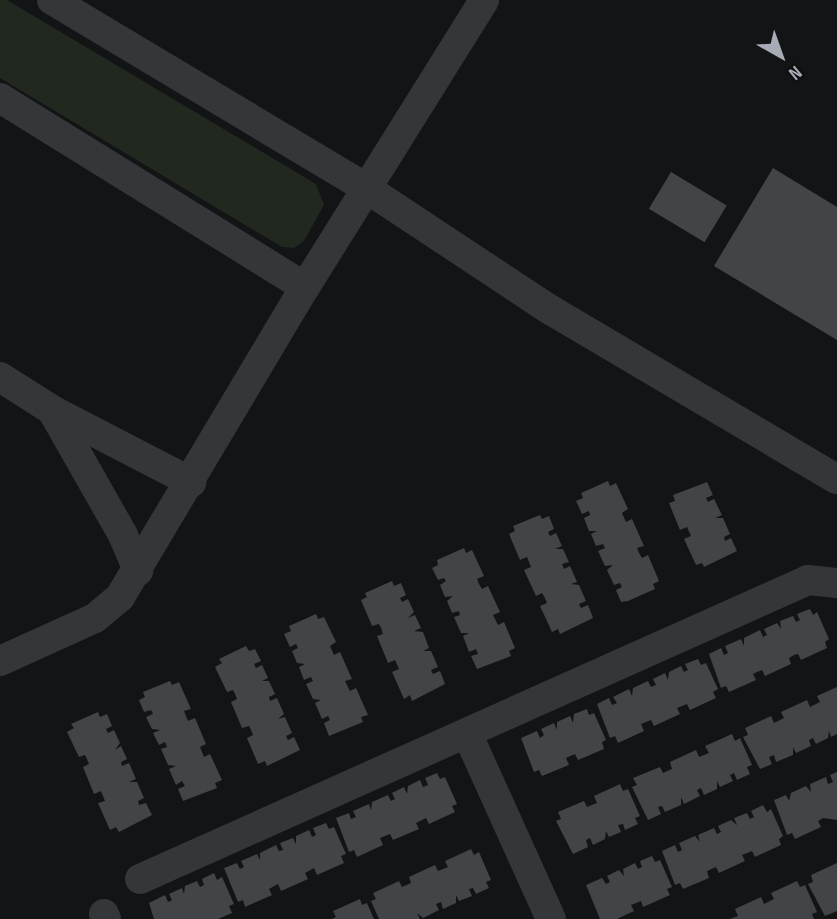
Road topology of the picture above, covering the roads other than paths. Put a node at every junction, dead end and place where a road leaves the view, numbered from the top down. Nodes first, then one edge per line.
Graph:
1 (52, 0) edge
2 (484, 0) edge
3 (0, 98) edge
4 (366, 188) junction
5 (304, 286) junction
6 (4, 384) edge
7 (52, 410) junction
8 (837, 480) edge
9 (191, 482) junction
10 (138, 572) junction
11 (837, 583) edge
12 (0, 661) edge
13 (467, 733) junction
14 (140, 879) dead end
15 (551, 919) edge

1 - 4 street
2 - 4 street
3 - 5 street
4 - 5 street
4 - 8 street
5 - 9 street
6 - 7 street
7 - 9 street
7 - 10 street
9 - 10 street
10 - 12 street
11 - 13 street
13 - 14 street
13 - 15 street

